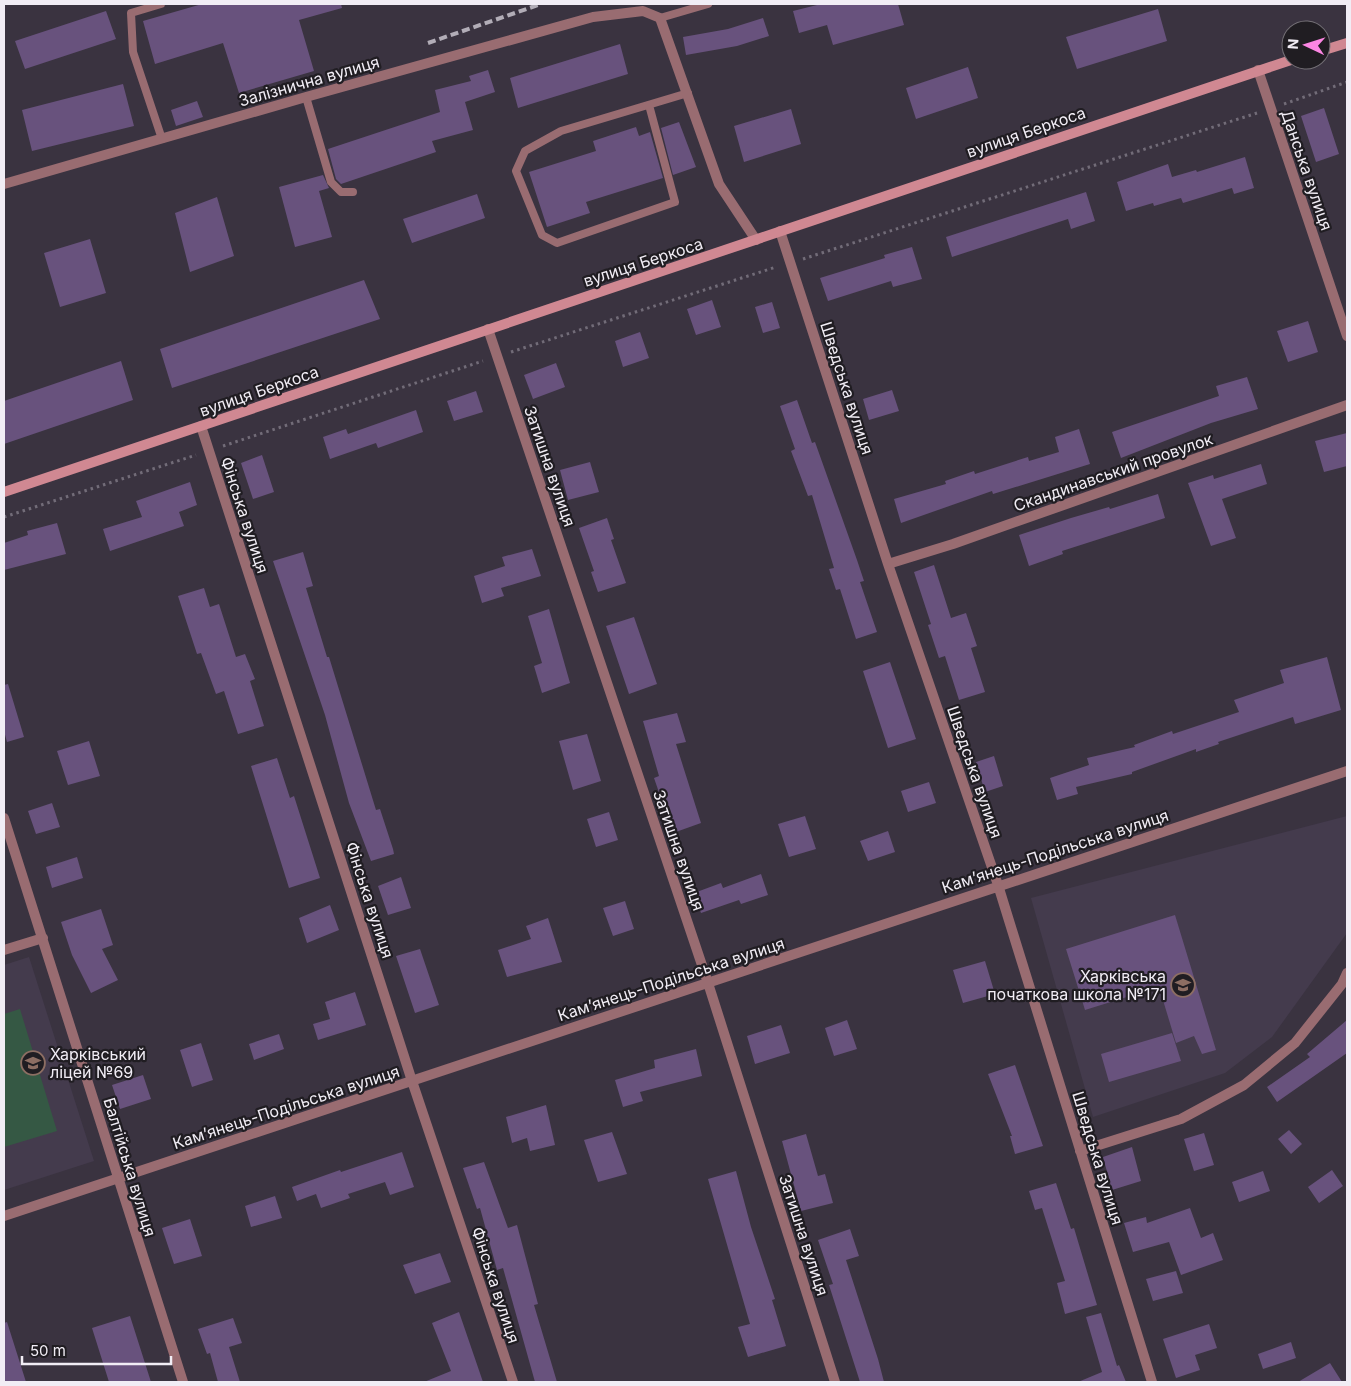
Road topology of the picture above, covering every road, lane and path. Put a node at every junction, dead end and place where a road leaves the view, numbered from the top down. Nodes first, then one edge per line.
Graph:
1 (161, 4) edge
2 (708, 4) edge
3 (660, 18) junction
4 (1347, 43) edge
5 (1331, 48) edge
6 (1281, 63) edge
7 (1258, 70) junction
8 (1347, 82) edge
9 (688, 93) junction
10 (306, 97) junction
11 (649, 105) junction
12 (1271, 108) junction
13 (162, 139) junction
14 (4, 184) edge
15 (353, 192) dead end
16 (780, 231) junction
17 (756, 240) junction
18 (790, 263) junction
19 (488, 329) junction
20 (1347, 336) edge
21 (497, 357) junction
22 (1347, 405) edge
23 (201, 426) junction
24 (209, 450) junction
25 (4, 492) edge
26 (4, 517) edge
27 (888, 564) junction
28 (1347, 771) edge
29 (4, 818) edge
30 (998, 885) junction
31 (43, 938) junction
32 (4, 950) edge
33 (1347, 973) edge
34 (708, 983) junction
35 (412, 1081) junction
36 (1080, 1151) junction
37 (117, 1178) junction
38 (4, 1216) edge
39 (183, 1382) edge
40 (513, 1382) edge
41 (835, 1382) edge
42 (1152, 1382) edge

1 - 13 lane
2 - 3 lane
3 - 9 street
3 - 10 street, Залізнична вулиця
4 - 5 street
6 - 7 street, вулиця Беркоса
7 - 12 street, Данська вулиця
7 - 16 street, вулиця Беркоса
8 - 12 path
9 - 11 lane
9 - 17 street
10 - 13 street, Залізнична вулиця
10 - 15 lane
11 - 11 lane
12 - 18 path
12 - 20 street, Данська вулиця
13 - 14 street, Залізнична вулиця
16 - 17 street, вулиця Беркоса
16 - 18 street, Шведська вулиця
17 - 19 street, вулиця Беркоса
18 - 21 path
18 - 27 street, Шведська вулиця
19 - 21 street, Затишна вулиця
19 - 23 street, вулиця Беркоса
21 - 24 path
21 - 34 street, Затишна вулиця
22 - 27 street, Скандинавський провулок
23 - 24 street, Фінська вулиця
23 - 25 street, вулиця Беркоса
24 - 26 path
24 - 35 street, Фінська вулиця
27 - 30 street, Шведська вулиця
28 - 30 street, Кам’янець-Подільська вулиця
29 - 31 street, Балтійська вулиця
30 - 34 street, Кам’янець-Подільська вулиця
30 - 36 street, Шведська вулиця
31 - 32 street
31 - 37 street, Балтійська вулиця
33 - 36 street
34 - 35 street, Кам’янець-Подільська вулиця
34 - 41 street, Затишна вулиця
35 - 37 street, Кам’янець-Подільська вулиця
35 - 40 street, Фінська вулиця
36 - 42 street, Шведська вулиця
37 - 38 street, Кам’янець-Подільська вулиця
37 - 39 street, Балтійська вулиця

